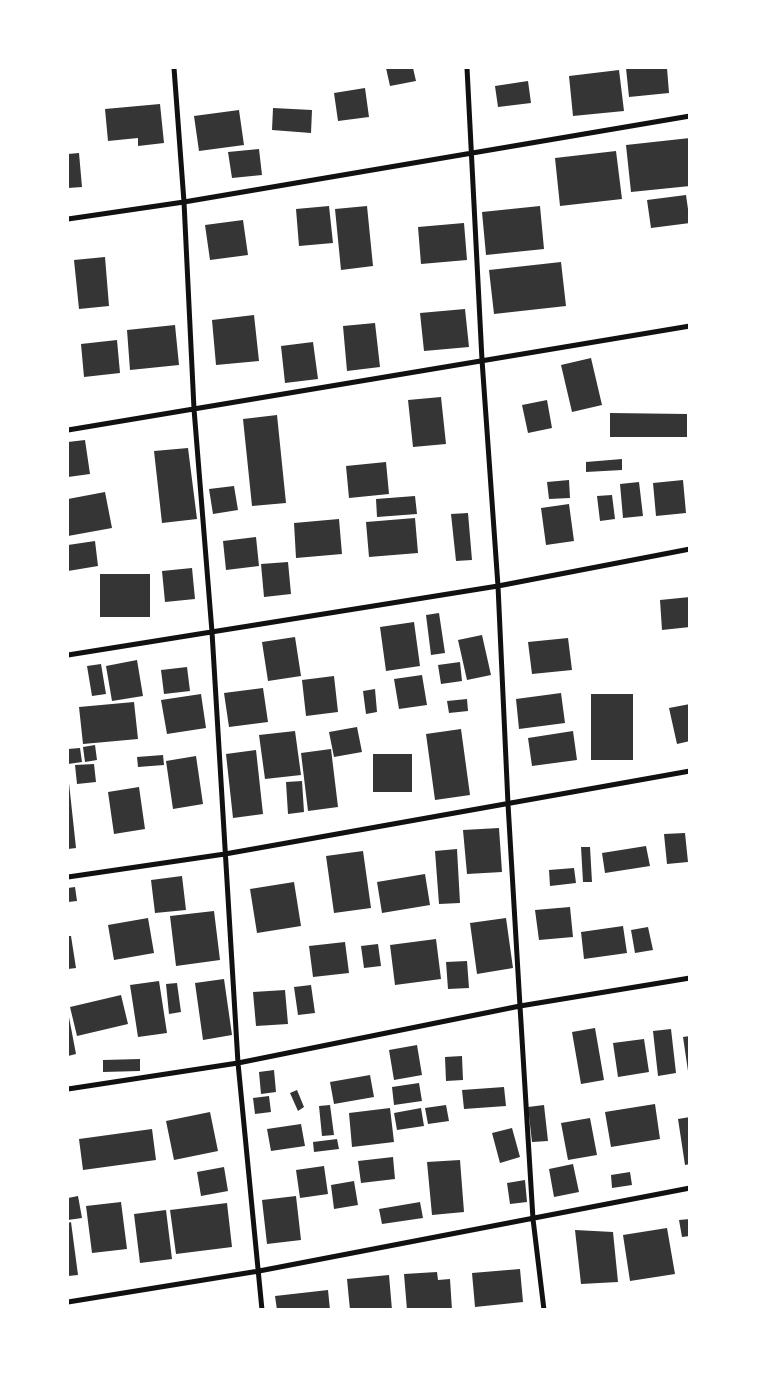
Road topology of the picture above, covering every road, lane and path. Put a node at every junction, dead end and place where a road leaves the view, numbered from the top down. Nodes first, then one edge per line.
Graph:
1 (174, 68) edge
2 (467, 68) edge
3 (690, 116) edge
4 (472, 154) junction
5 (184, 202) junction
6 (68, 219) edge
7 (690, 326) edge
8 (482, 360) junction
9 (194, 409) junction
10 (68, 430) edge
11 (690, 549) edge
12 (498, 586) junction
13 (212, 632) junction
14 (68, 655) edge
15 (690, 771) edge
16 (508, 804) junction
17 (225, 854) junction
18 (68, 877) edge
19 (690, 978) edge
20 (520, 1006) junction
21 (238, 1063) junction
22 (68, 1089) edge
23 (690, 1188) edge
24 (533, 1219) junction
25 (259, 1271) junction
26 (68, 1302) edge
27 (262, 1310) edge
28 (544, 1310) edge

1 - 5 street
2 - 4 street
3 - 4 street
4 - 5 street
4 - 8 street
5 - 6 street
5 - 9 street
7 - 8 street
8 - 9 street
8 - 12 street
9 - 10 street
9 - 13 street
11 - 12 street
12 - 13 street
12 - 16 street
13 - 14 street
13 - 17 street
15 - 16 street
16 - 17 street
16 - 20 street
17 - 18 street
17 - 21 street
19 - 20 street
20 - 21 street
20 - 24 street
21 - 22 street
21 - 25 street
23 - 24 street
24 - 25 street
24 - 28 street
25 - 26 street
25 - 27 street

